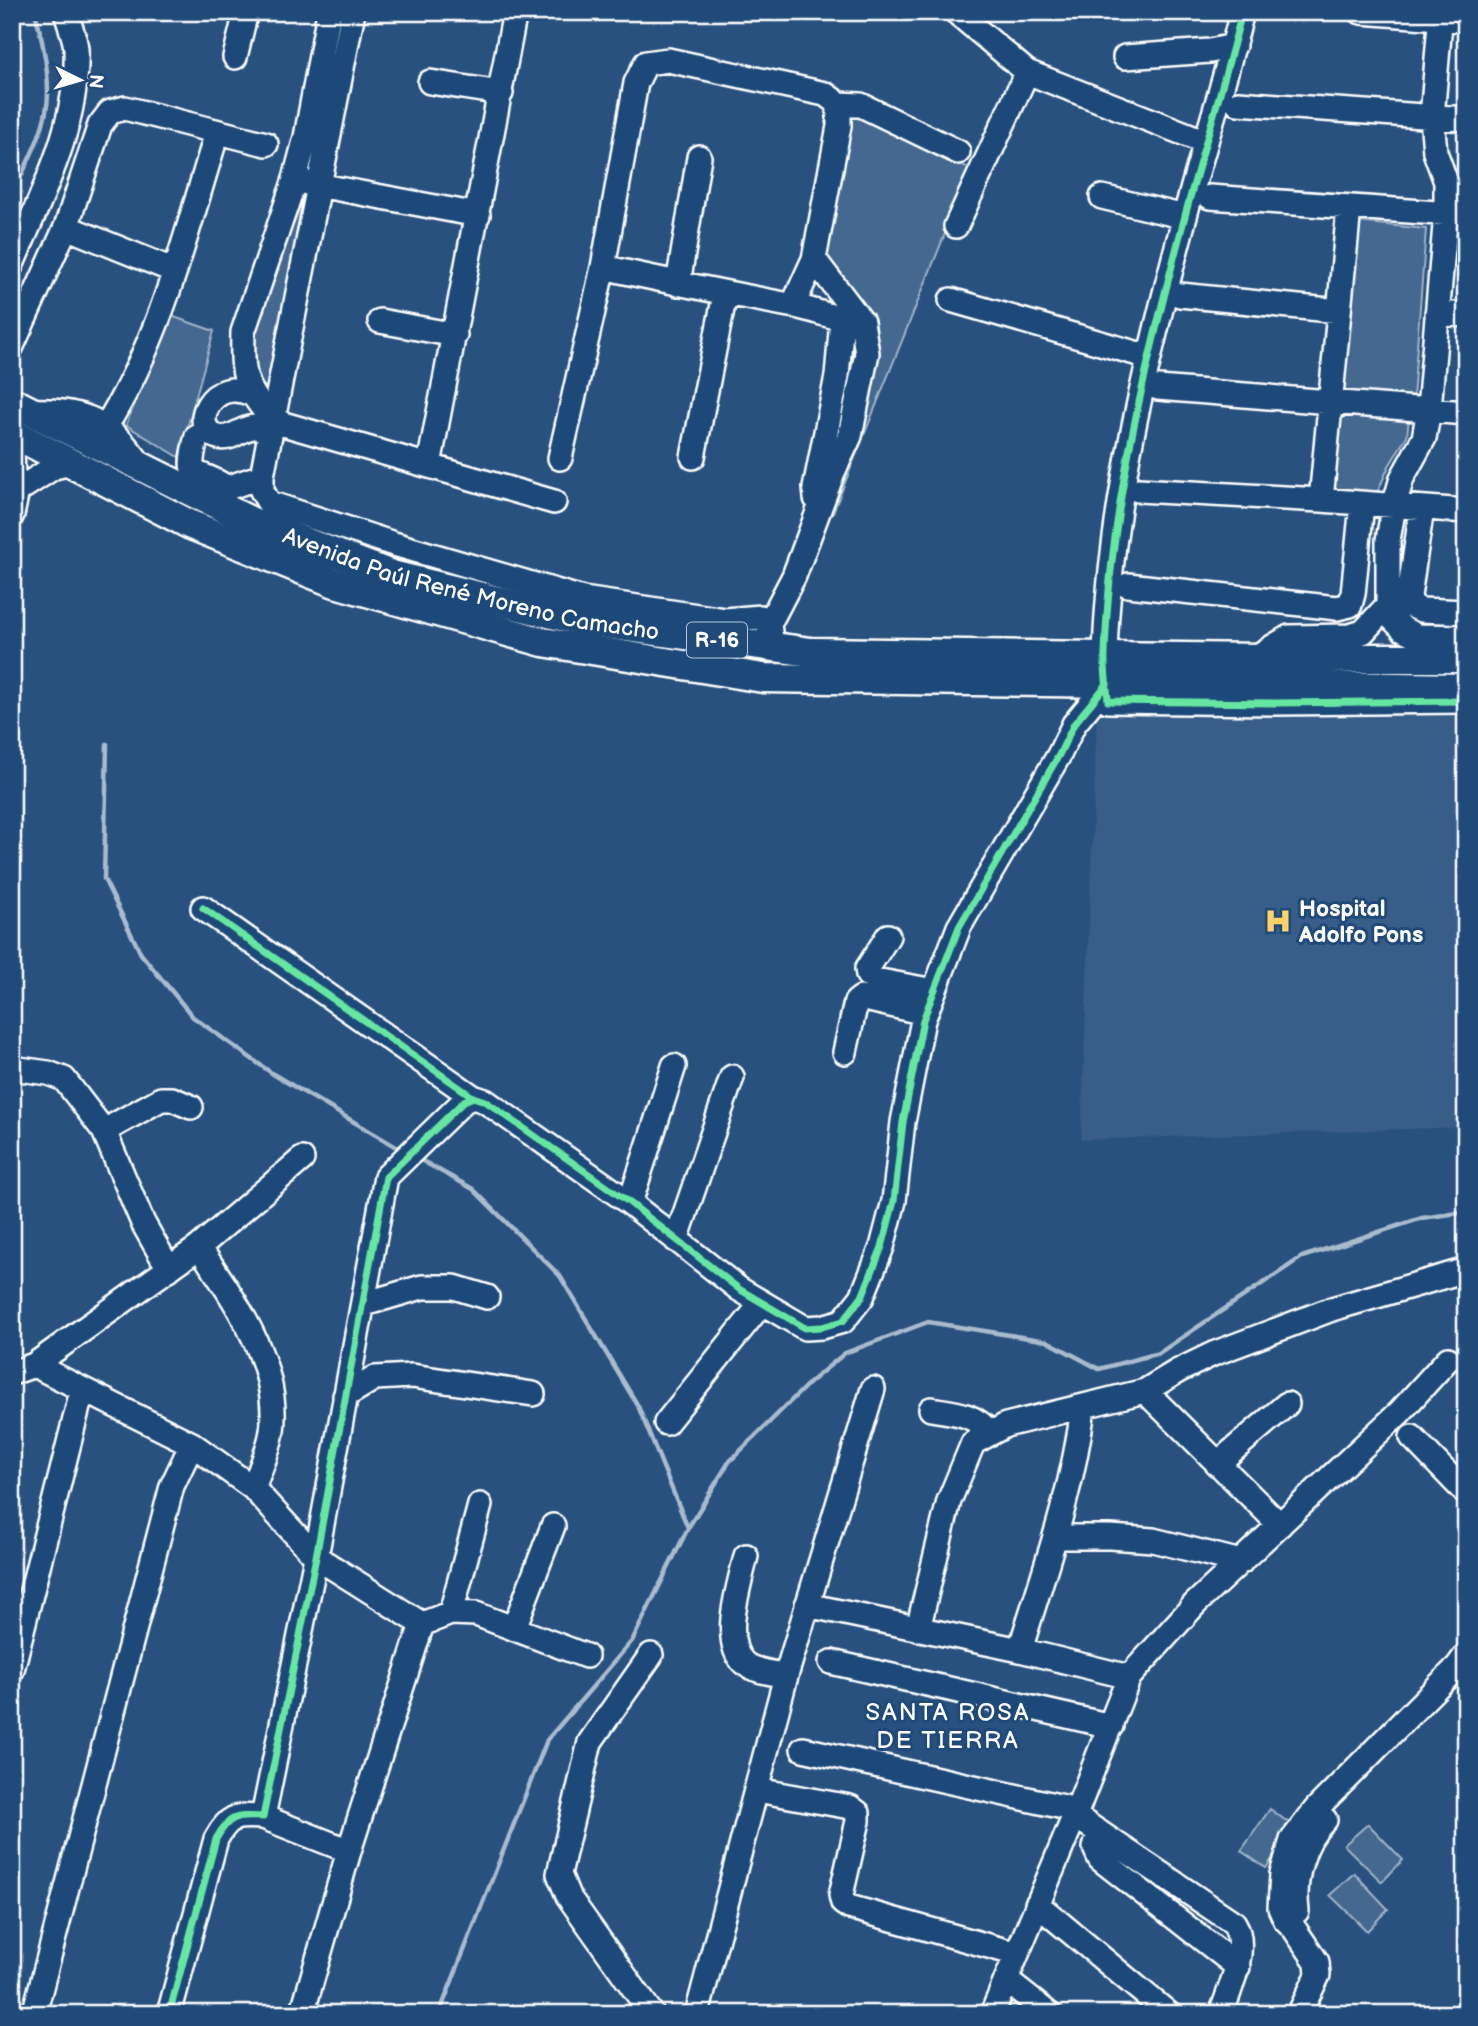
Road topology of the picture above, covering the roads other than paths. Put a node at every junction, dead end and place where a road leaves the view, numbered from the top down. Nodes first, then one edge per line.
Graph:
1 (66, 12) edge
2 (246, 12) edge
3 (329, 12) edge
4 (354, 12) edge
5 (515, 12) edge
6 (956, 12) edge
7 (1242, 12) edge
8 (1361, 12) edge
9 (1441, 15) edge
10 (1466, 20) edge
11 (1234, 46) junction
12 (235, 57) dead end
13 (1125, 57) dead end
14 (1027, 72) junction
15 (430, 82) dead end
16 (501, 93) junction
17 (1238, 103) dead end
18 (839, 104) junction
19 (1432, 117) junction
20 (1466, 119) edge
21 (217, 133) junction
22 (1206, 142) junction
23 (266, 144) dead end
24 (958, 152) dead end
25 (699, 157) dead end
26 (294, 182) junction
27 (320, 184) junction
28 (1102, 197) dead end
29 (1210, 197) dead end
30 (1349, 208) junction
31 (478, 215) junction
32 (1456, 215) edge
33 (1185, 217) junction
34 (956, 226) dead end
35 (66, 227) junction
36 (814, 259) junction
37 (12, 264) edge
38 (603, 267) junction
39 (175, 271) junction
40 (678, 284) junction
41 (725, 294) junction
42 (1180, 295) dead end
43 (951, 300) dead end
44 (793, 305) junction
45 (1339, 311) junction
46 (1437, 313) junction
47 (1466, 315) edge
48 (380, 321) dead end
49 (852, 321) junction
50 (455, 335) junction
51 (12, 346) edge
52 (1149, 357) junction
53 (837, 376) junction
54 (861, 384) junction
55 (1158, 388) dead end
56 (251, 394) junction
57 (1330, 403) junction
58 (21, 407) edge
59 (1429, 409) junction
60 (1466, 413) edge
61 (106, 426) junction
62 (272, 427) junction
63 (207, 430) junction
64 (12, 433) edge
65 (12, 443) edge
66 (693, 457) dead end
67 (560, 458) dead end
68 (71, 463) junction
69 (429, 465) junction
70 (141, 466) junction
71 (262, 476) junction
72 (1138, 490) dead end
73 (17, 491) junction
74 (222, 496) junction
75 (1321, 500) junction
76 (554, 502) dead end
77 (1362, 503) junction
78 (1394, 506) junction
79 (1422, 508) junction
80 (818, 511) junction
81 (1466, 511) edge
82 (12, 515) edge
83 (1128, 585) dead end
84 (1388, 605) junction
85 (1466, 612) edge
86 (580, 622) junction
87 (770, 635) junction
88 (1466, 637) edge
89 (1105, 655) junction
90 (1254, 657) junction
91 (1466, 658) edge
92 (1107, 684) junction
93 (1466, 688) edge
94 (1466, 701) edge
95 (203, 908) dead end
96 (888, 936) dead end
97 (868, 975) junction
98 (934, 992) junction
99 (860, 998) junction
100 (925, 1013) junction
101 (845, 1052) dead end
102 (674, 1066) dead end
103 (12, 1068) edge
104 (732, 1077) dead end
105 (473, 1097) junction
106 (191, 1107) dead end
107 (104, 1131) junction
108 (302, 1159) dead end
109 (630, 1203) junction
110 (676, 1240) junction
111 (200, 1247) junction
112 (169, 1269) junction
113 (1466, 1270) edge
114 (487, 1297) dead end
115 (762, 1303) junction
116 (364, 1304) junction
117 (1448, 1359) dead end
118 (34, 1365) junction
119 (12, 1373) edge
120 (873, 1389) dead end
121 (82, 1391) junction
122 (1145, 1391) junction
123 (533, 1394) dead end
124 (345, 1396) junction
125 (1287, 1404) dead end
126 (1083, 1408) junction
127 (931, 1409) dead end
128 (666, 1423) dead end
129 (989, 1433) junction
130 (1412, 1437) dead end
131 (192, 1444) junction
132 (1217, 1464) junction
133 (253, 1488) junction
134 (1466, 1493) edge
135 (480, 1505) dead end
136 (552, 1525) dead end
137 (1280, 1525) junction
138 (1055, 1537) junction
139 (746, 1556) dead end
140 (316, 1557) junction
141 (1241, 1562) junction
142 (807, 1605) junction
143 (450, 1613) junction
144 (422, 1624) junction
145 (514, 1628) junction
146 (918, 1629) junction
147 (1020, 1650) junction
148 (651, 1655) dead end
149 (1466, 1655) edge
150 (586, 1656) dead end
151 (831, 1662) dead end
152 (12, 1670) edge
153 (786, 1676) junction
154 (1466, 1676) edge
155 (1129, 1677) junction
156 (1111, 1726) junction
157 (803, 1749) dead end
158 (757, 1790) junction
159 (1076, 1813) junction
160 (263, 1817) junction
161 (1099, 1832) junction
162 (1300, 1844) junction
163 (349, 1851) junction
164 (1037, 1904) junction
165 (1017, 1954) junction
166 (1238, 1967) junction
167 (1006, 1980) junction
168 (12, 2010) edge
169 (25, 2014) edge
170 (34, 2014) edge
171 (169, 2014) edge
172 (302, 2014) edge
173 (652, 2014) edge
174 (697, 2014) edge
175 (992, 2014) edge
176 (1049, 2014) edge
177 (1169, 2014) edge
178 (1221, 2014) edge
179 (1299, 2014) edge

1 - 37 street
2 - 12 street
3 - 26 street
4 - 27 street
5 - 16 street
6 - 14 street
7 - 11 street
8 - 9 street
9 - 10 street
9 - 19 street
11 - 13 street
11 - 22 street
14 - 22 street
14 - 34 street
15 - 16 street
16 - 31 street
17 - 19 street
18 - 24 street
18 - 36 street
18 - 38 street
19 - 20 street
19 - 32 street
21 - 23 street
21 - 35 street
21 - 39 street
22 - 33 street
25 - 40 street
26 - 27 street
26 - 56 street
27 - 31 street
27 - 62 street
28 - 33 street
29 - 30 street
30 - 32 street
30 - 45 street
31 - 50 street
32 - 46 street
33 - 52 street
35 - 39 street
35 - 51 street
36 - 44 street
36 - 49 street
38 - 40 street
38 - 67 street
39 - 61 street
40 - 41 street
41 - 44 street
41 - 66 street
42 - 45 street
43 - 52 street
44 - 49 street
45 - 57 street
46 - 47 street
46 - 59 street
48 - 50 street
49 - 53 street
49 - 54 street
50 - 69 street
52 - 89 street
53 - 54 street
53 - 80 street
54 - 80 street
55 - 57 street
56 - 62 street
56 - 63 street
57 - 59 street
57 - 75 street
58 - 61 street
58 - 70 main road, Avenida Paúl René Moreno Camacho / R-16
59 - 60 street
59 - 78 street
61 - 70 street
62 - 63 street
62 - 69 street
62 - 71 street
63 - 74 street
64 - 68 main road, Avenida Paúl René Moreno Camacho / R-16
65 - 73 street
68 - 73 street
68 - 86 main road, Avenida Paúl René Moreno Camacho / R-16
69 - 76 street
70 - 74 main road, Avenida Paúl René Moreno Camacho / R-16
71 - 74 street
71 - 86 street
72 - 75 street
73 - 82 street
74 - 86 main road, Avenida Paúl René Moreno Camacho / R-16
75 - 77 street
77 - 78 street
77 - 83 street
78 - 79 street
78 - 84 street
79 - 81 street
79 - 85 street
80 - 87 street
84 - 88 street
84 - 90 street
86 - 87 main road, Avenida Paúl René Moreno Camacho / R-16
86 - 92 main road, Avenida Paúl René Moreno Camacho / R-16
87 - 89 main road, Avenida Paúl René Moreno Camacho / R-16
89 - 90 main road, Avenida Paúl René Moreno Camacho / R-16
89 - 92 street
90 - 91 main road, Avenida Paúl René Moreno Camacho / R-16
92 - 93 main road, Avenida Paúl René Moreno Camacho / R-16
92 - 94 street
92 - 98 street
95 - 105 street
96 - 97 street
97 - 98 street
97 - 99 street
98 - 100 street
99 - 100 street
99 - 101 street
100 - 115 street
102 - 109 street
103 - 107 street
104 - 110 street
105 - 109 street
105 - 116 street
106 - 107 street
107 - 112 street
108 - 111 street
109 - 110 street
110 - 115 street
111 - 112 street
111 - 133 street
112 - 118 street
113 - 122 street
114 - 116 street
115 - 128 street
116 - 124 street
117 - 137 street
118 - 119 street
118 - 121 street
120 - 142 street
121 - 131 street
121 - 152 street
122 - 126 street
122 - 132 street
123 - 124 street
124 - 140 street
125 - 132 street
126 - 129 street
126 - 138 street
127 - 129 street
129 - 146 street
130 - 134 street
131 - 133 street
131 - 170 street
132 - 137 street
133 - 140 street
135 - 143 street
136 - 145 street
137 - 141 street
138 - 141 street
138 - 147 street
139 - 153 street
140 - 144 street
140 - 160 street
141 - 155 street
142 - 146 street
142 - 153 street
143 - 144 street
143 - 145 street
144 - 163 street
145 - 150 street
146 - 147 street
147 - 155 street
148 - 173 street
149 - 162 street
151 - 156 street
153 - 158 street
154 - 162 street
155 - 156 street
156 - 159 street
157 - 159 street
158 - 165 street
158 - 174 street
159 - 161 street
159 - 164 street
160 - 163 street
160 - 171 street
161 - 166 street
161 - 166 street
162 - 179 street
163 - 172 street
164 - 165 street
164 - 177 street
165 - 167 street
166 - 178 street
167 - 175 street
167 - 176 street
168 - 169 street

